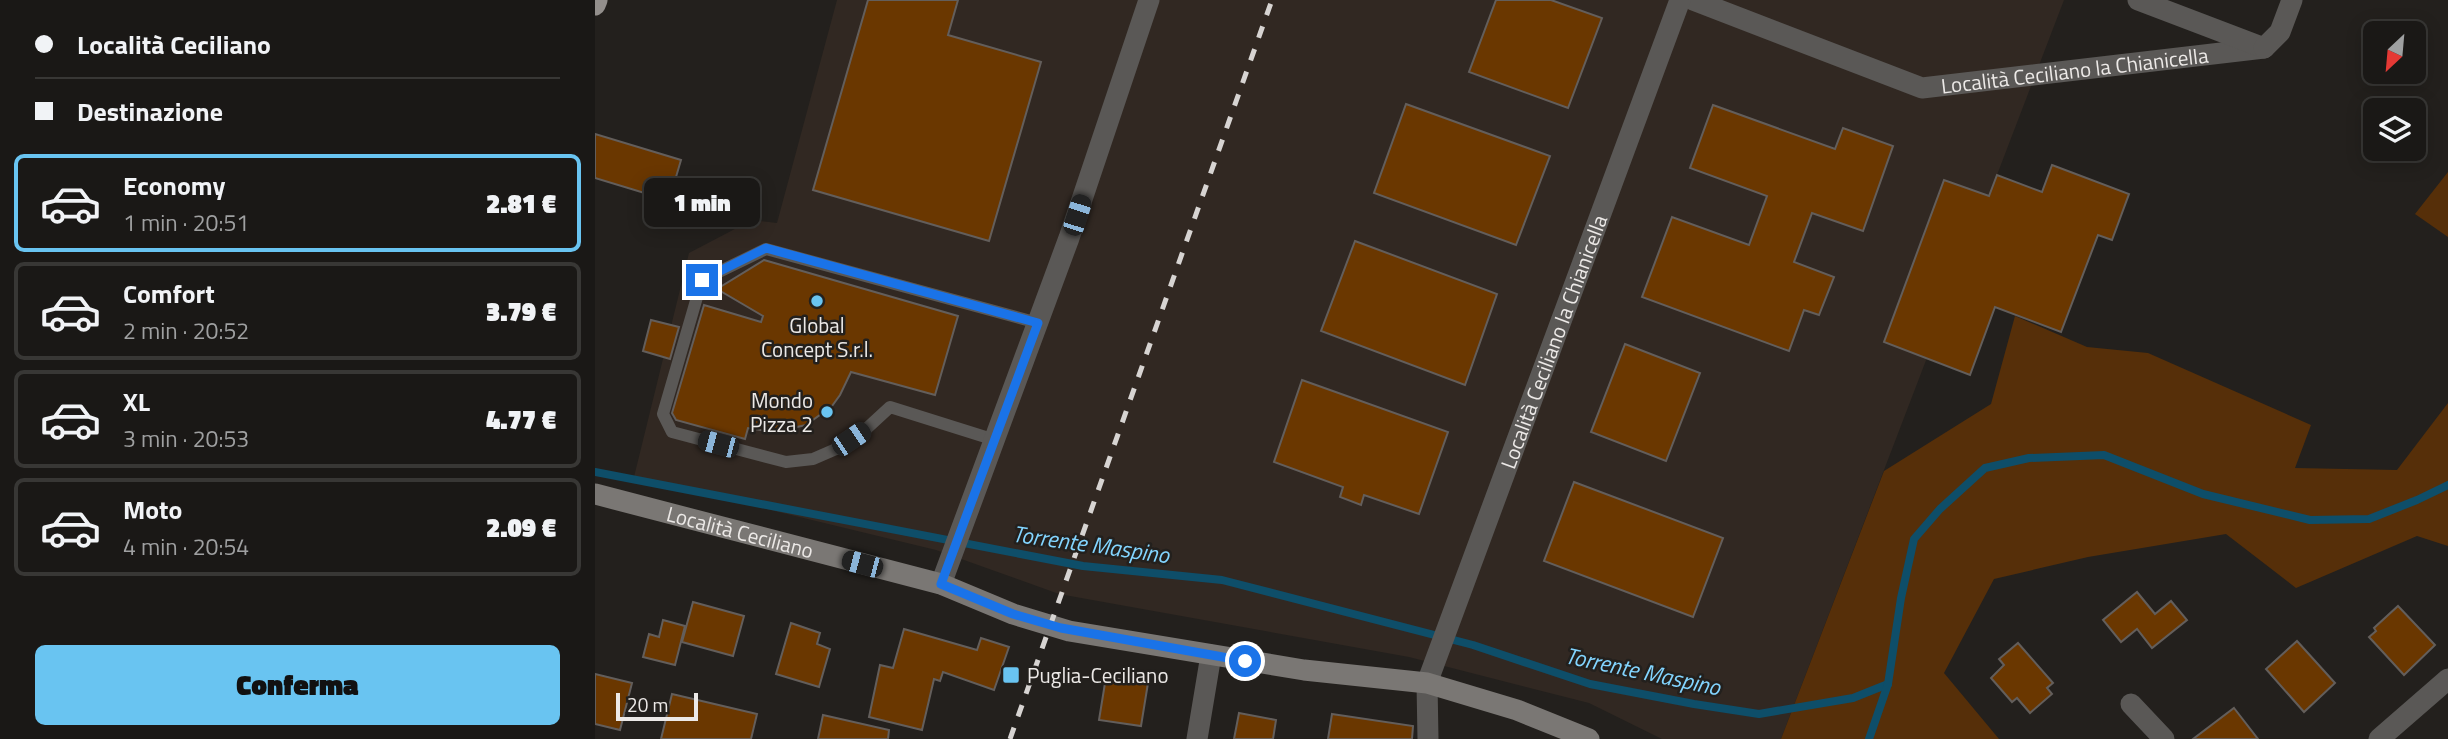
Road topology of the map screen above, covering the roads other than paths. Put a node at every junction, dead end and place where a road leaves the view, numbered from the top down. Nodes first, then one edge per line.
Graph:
1 (597, 0) edge
2 (1149, 0) edge
3 (1680, 0) edge
4 (1693, 0) edge
5 (2138, 0) edge
6 (2292, 0) edge
7 (595, 5) edge
8 (2264, 48) junction
9 (1038, 323) junction
10 (995, 440) junction
11 (595, 494) edge
12 (941, 584) junction
13 (1211, 655) junction
14 (2448, 679) edge
15 (1427, 683) junction
16 (2131, 704) dead end
17 (1196, 739) edge
18 (1428, 739) edge
19 (1589, 739) edge
20 (2164, 739) edge
21 (2379, 739) edge

1 - 7 main road
2 - 9 street
3 - 15 street, Località Ceciliano la Chianicella
4 - 8 street, Località Ceciliano la Chianicella
5 - 8 street
6 - 8 street
9 - 10 street
9 - 10 lane
10 - 12 street
11 - 12 street, Località Ceciliano
12 - 13 street, Località Ceciliano
13 - 15 street, Località Ceciliano
13 - 17 street
14 - 21 street
15 - 18 street
15 - 19 street, Località Ceciliano
16 - 20 street

